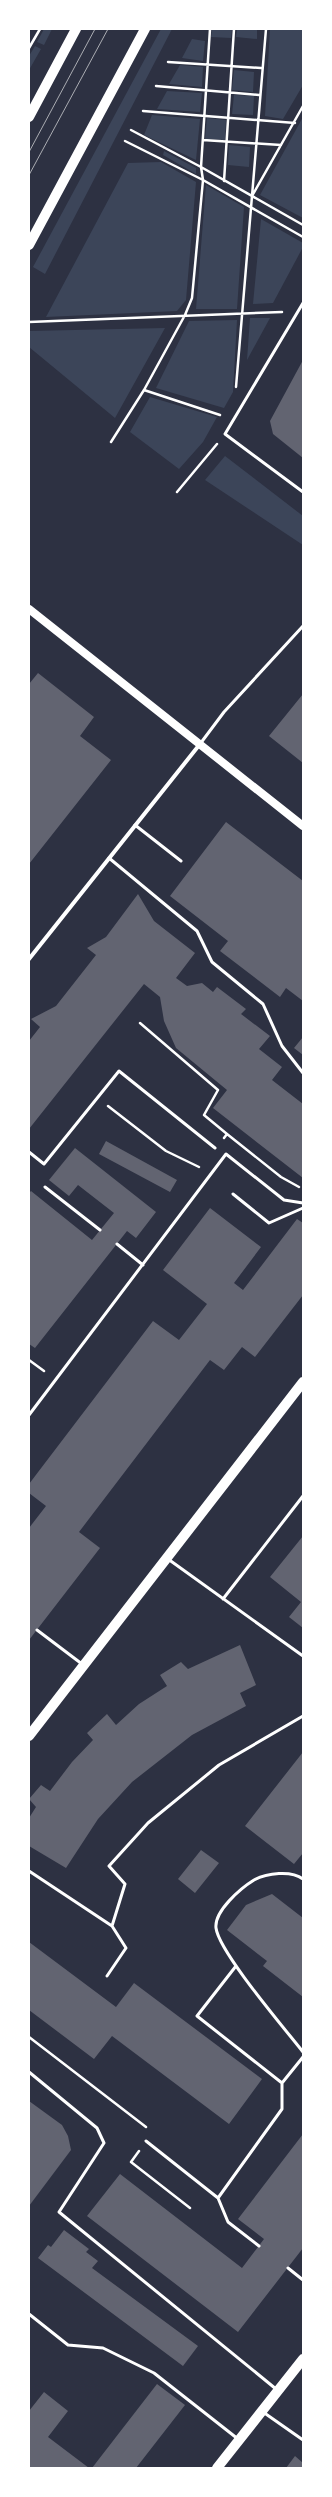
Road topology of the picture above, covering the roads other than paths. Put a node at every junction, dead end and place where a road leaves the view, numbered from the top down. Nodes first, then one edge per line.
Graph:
1 (76, 29) edge
2 (145, 29) edge
3 (29, 117) edge
4 (29, 245) edge
5 (303, 303) edge
6 (303, 492) edge
7 (29, 609) edge
8 (303, 626) edge
9 (200, 744) junction
10 (135, 825) junction
11 (303, 826) edge
12 (110, 858) junction
13 (181, 861) dead end
14 (29, 959) edge
15 (303, 1073) edge
16 (215, 1148) dead end
17 (29, 1152) edge
18 (45, 1187) dead end
19 (232, 1194) dead end
20 (303, 1204) edge
21 (303, 1208) edge
22 (100, 1230) dead end
23 (117, 1244) dead end
24 (143, 1266) junction
25 (303, 1382) edge
26 (29, 1415) edge
27 (303, 1496) edge
28 (166, 1557) junction
29 (223, 1599) junction
30 (37, 1630) dead end
31 (303, 1656) edge
32 (83, 1665) junction
33 (303, 1716) edge
34 (29, 1736) edge
35 (29, 1871) edge
36 (303, 1879) edge
37 (112, 1926) junction
38 (236, 1966) junction
39 (107, 1976) dead end
40 (303, 2052) edge
41 (303, 2057) edge
42 (29, 2072) edge
43 (282, 2083) junction
44 (146, 2141) road end
45 (218, 2198) junction
46 (259, 2246) dead end
47 (288, 2268) dead end
48 (303, 2280) edge
49 (29, 2314) edge
50 (303, 2359) edge
51 (278, 2391) junction
52 (262, 2411) junction
53 (239, 2440) junction
54 (303, 2440) edge
55 (217, 2468) edge

1 - 3 main road
2 - 4 main road
5 - 6 lane
7 - 9 main road
8 - 9 lane
9 - 10 street
9 - 11 main road
10 - 12 street
10 - 13 lane
12 - 14 street
12 - 15 lane
16 - 17 lane
18 - 22 lane
19 - 21 lane
20 - 24 lane
23 - 24 lane
24 - 26 lane
25 - 28 main road
27 - 29 lane
28 - 29 lane
28 - 32 main road
29 - 31 lane
30 - 32 lane
32 - 34 main road
33 - 37 lane
35 - 37 lane
36 - 38 lane
37 - 39 lane
38 - 40 lane
38 - 43 lane
41 - 43 lane
42 - 51 lane
43 - 45 lane
44 - 45 lane
45 - 46 lane
47 - 48 lane
49 - 53 lane
50 - 51 main road
51 - 52 main road
52 - 53 main road
52 - 54 lane
53 - 55 main road

